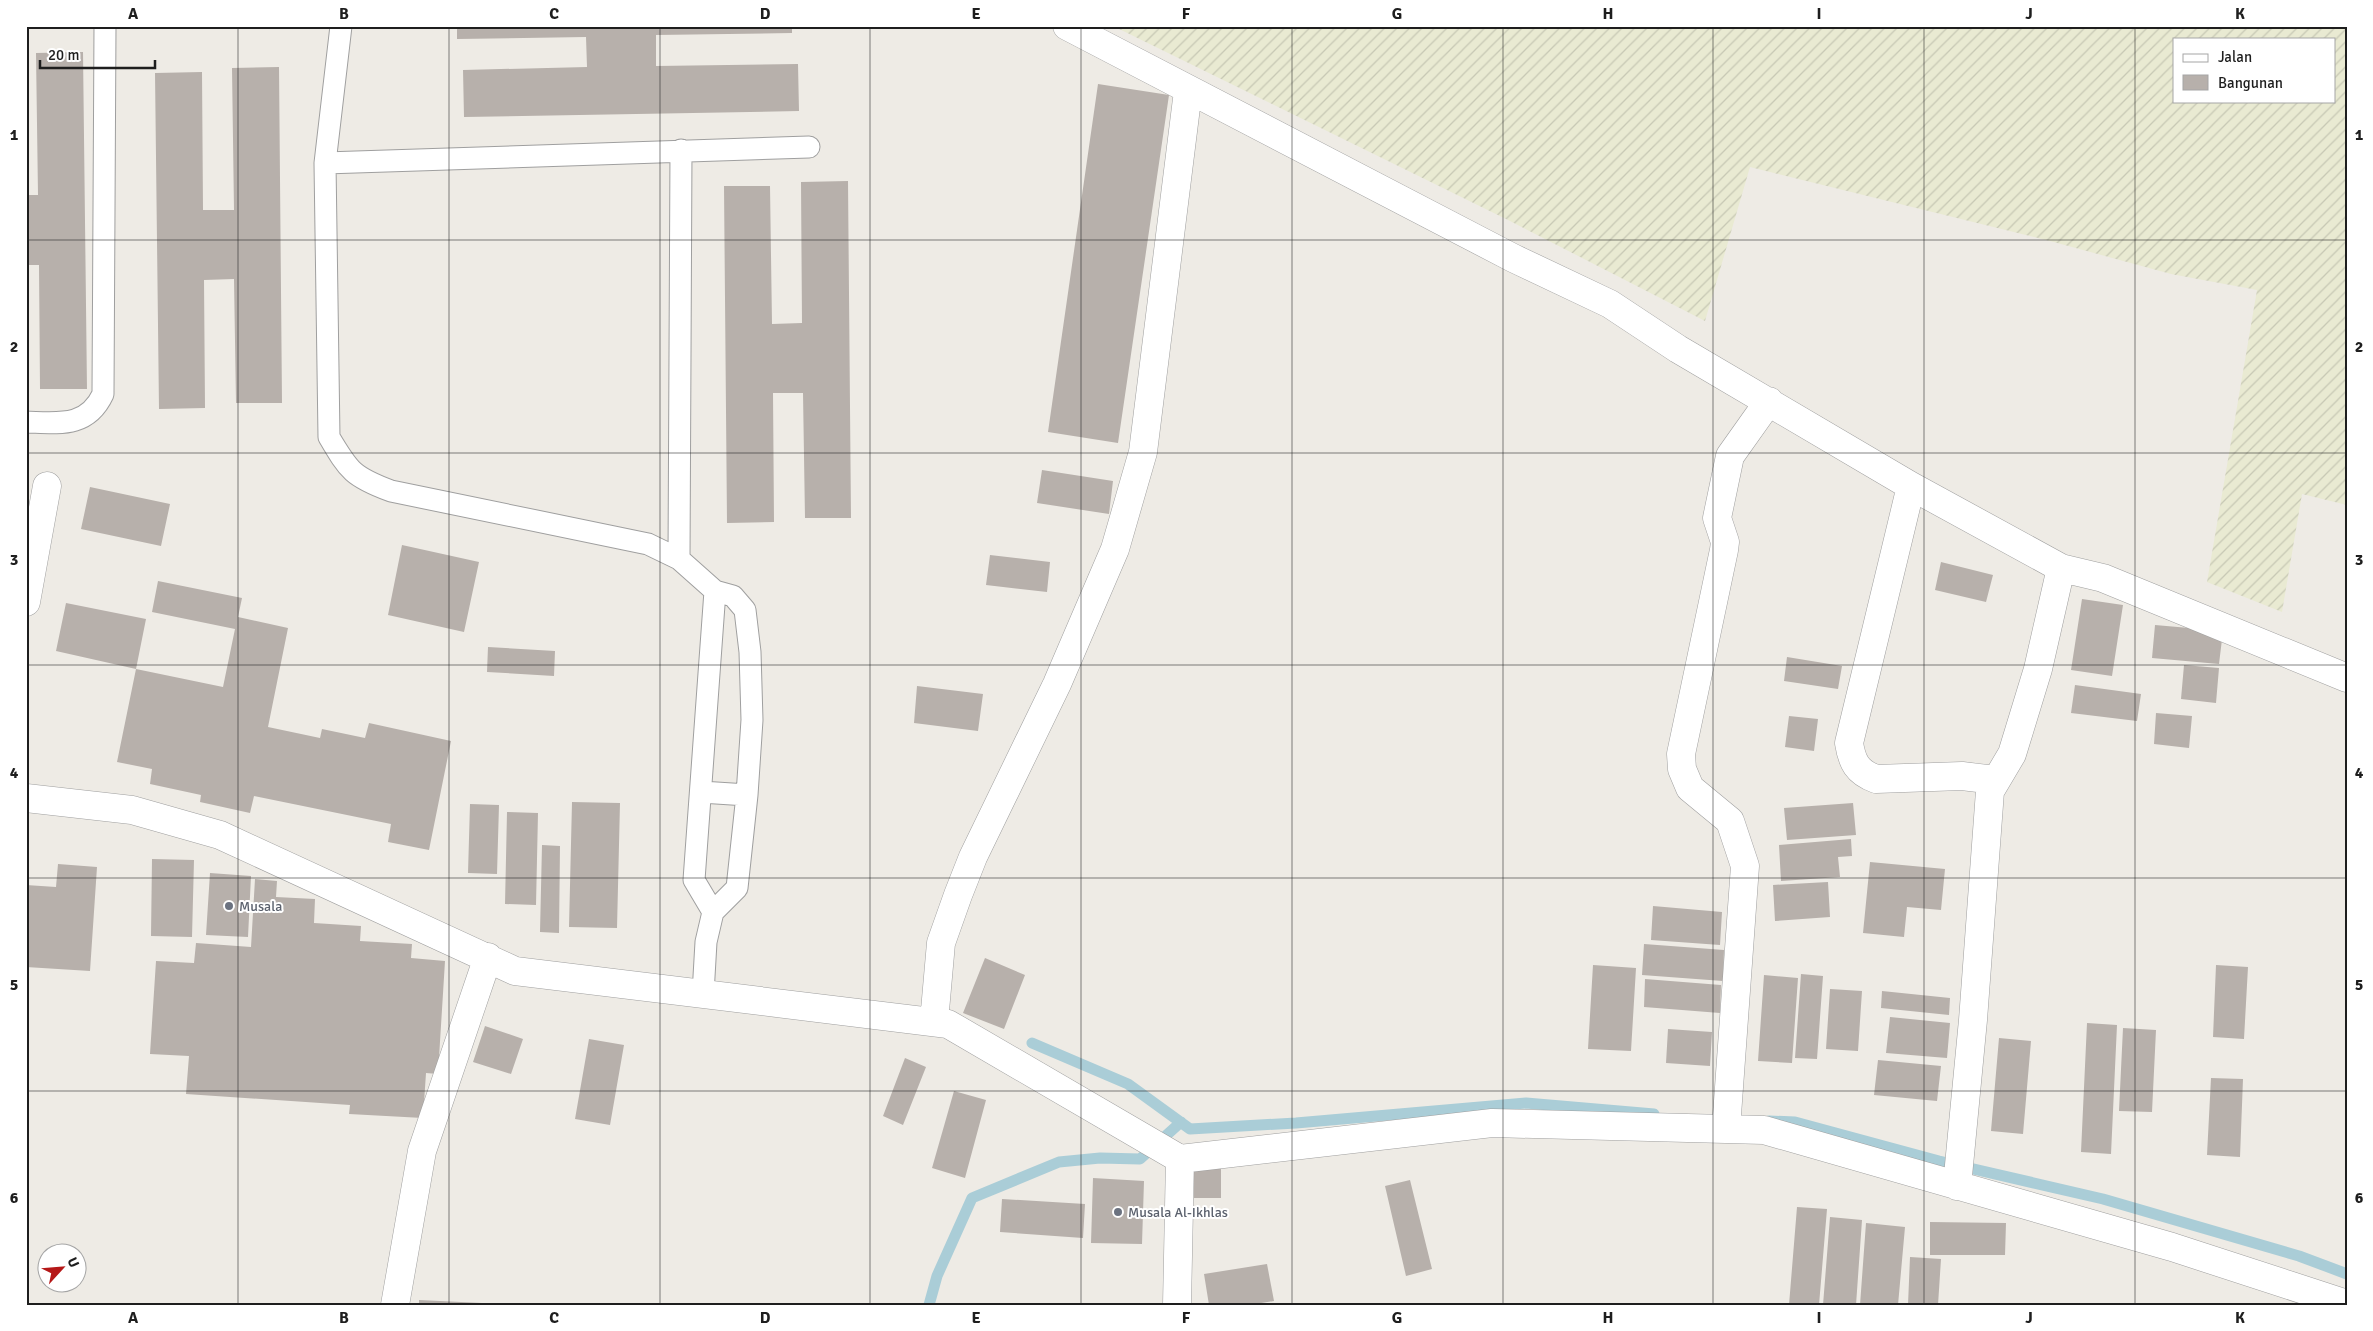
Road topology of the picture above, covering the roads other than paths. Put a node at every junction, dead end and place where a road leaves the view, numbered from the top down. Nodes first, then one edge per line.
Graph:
1 (105, 26) edge
2 (341, 26) edge
3 (1067, 26) edge
4 (1188, 91) junction
5 (809, 147) dead end
6 (681, 150) junction
7 (326, 163) junction
8 (1769, 401) junction
9 (26, 422) edge
10 (47, 486) dead end
11 (1911, 486) junction
12 (680, 559) junction
13 (2061, 568) junction
14 (714, 591) junction
15 (26, 602) edge
16 (2347, 678) edge
17 (1995, 780) junction
18 (701, 792) junction
19 (747, 795) junction
20 (26, 798) edge
21 (713, 912) junction
22 (488, 957) junction
23 (703, 994) junction
24 (934, 1022) junction
25 (1726, 1129) junction
26 (1180, 1159) junction
27 (1958, 1186) junction
28 (2347, 1304) edge
29 (395, 1305) edge
30 (1177, 1305) edge

1 - 9 lane
2 - 7 lane
3 - 4 street
4 - 8 street
4 - 24 street
5 - 6 lane
6 - 7 lane
6 - 12 lane
7 - 12 lane
8 - 11 street
8 - 25 street
10 - 15 street
11 - 13 street
11 - 17 street
12 - 14 lane
13 - 16 street
13 - 17 street
14 - 18 lane
14 - 19 lane
17 - 27 street
18 - 19 lane
18 - 21 lane
19 - 21 lane
20 - 22 street
21 - 23 lane
22 - 23 street
22 - 29 street
23 - 24 street
24 - 26 street
25 - 26 street
25 - 27 street
26 - 30 street
27 - 28 street

